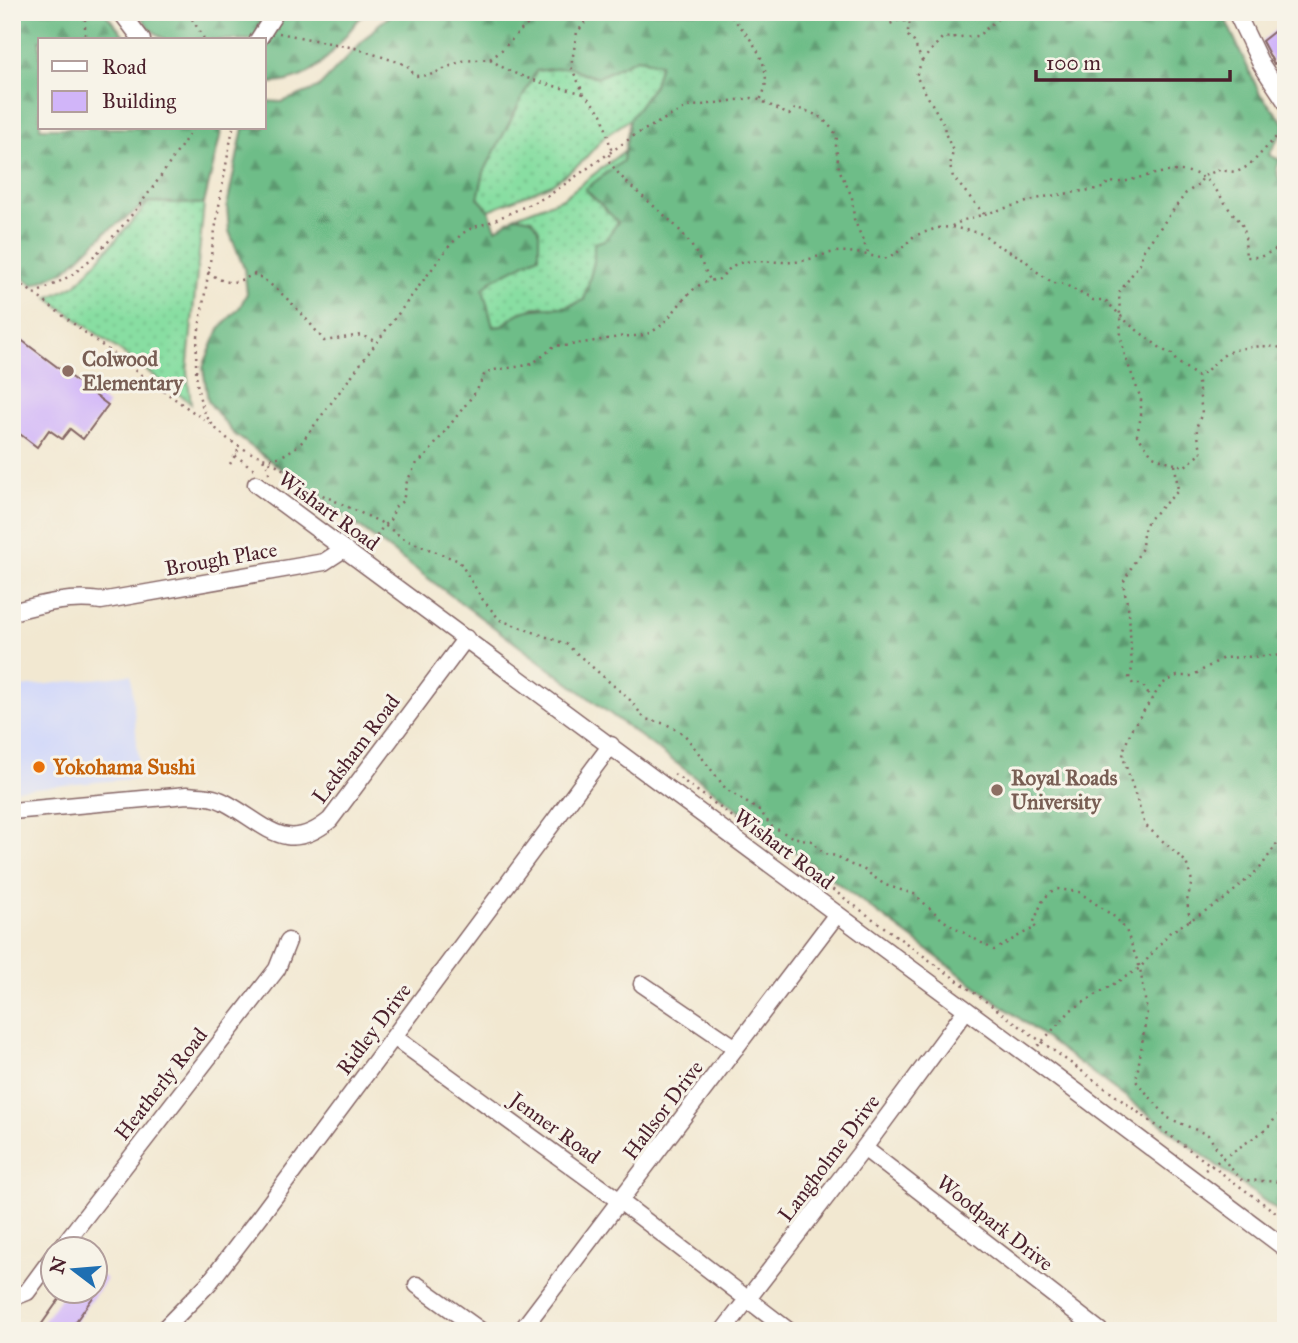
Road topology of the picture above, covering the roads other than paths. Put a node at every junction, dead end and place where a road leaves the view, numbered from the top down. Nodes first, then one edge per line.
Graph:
1 (121, 12) edge
2 (1236, 12) edge
3 (140, 38) edge
4 (1286, 102) edge
5 (261, 478) road end
6 (344, 549) junction
7 (12, 611) edge
8 (466, 638) junction
9 (611, 745) junction
10 (12, 811) edge
11 (837, 914) junction
12 (288, 941) dead end
13 (642, 984) dead end
14 (966, 1010) junction
15 (394, 1037) junction
16 (736, 1048) junction
17 (864, 1147) junction
18 (621, 1202) junction
19 (72, 1234) edge
20 (1286, 1249) edge
21 (38, 1277) edge
22 (416, 1285) dead end
23 (12, 1298) edge
24 (748, 1299) junction
25 (162, 1331) edge
26 (481, 1331) edge
27 (521, 1331) edge
28 (723, 1331) edge
29 (789, 1331) edge
30 (1100, 1331) edge

1 - 3 street
2 - 4 street
5 - 6 street, Wishart Road
6 - 7 street, Brough Place
6 - 8 street, Wishart Road
8 - 9 street, Wishart Road
8 - 10 street, Ledsham Road
9 - 11 street, Wishart Road
9 - 15 street, Ridley Drive
11 - 14 street, Wishart Road
11 - 16 street, Hallsor Drive
12 - 19 street, Heatherly Road
13 - 16 street
14 - 17 street, Langholme Drive
14 - 20 street, Wishart Road
15 - 18 street, Jenner Road
15 - 25 street, Ridley Drive
16 - 18 street, Hallsor Drive
17 - 24 street, Langholme Drive
17 - 30 street, Woodpark Drive
18 - 24 street, Jenner Road
18 - 27 street, Hallsor Drive
21 - 23 street
22 - 26 street
24 - 28 street, Langholme Drive
24 - 29 street, Jenner Road

